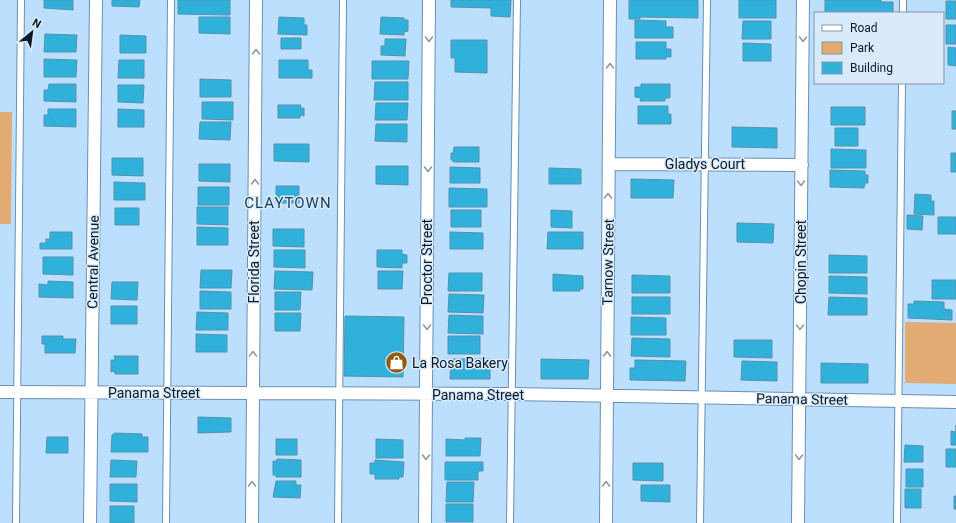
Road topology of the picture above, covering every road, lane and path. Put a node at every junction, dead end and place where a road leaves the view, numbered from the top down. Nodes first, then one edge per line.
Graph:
1 (20, 0) edge
2 (96, 0) edge
3 (171, 0) edge
4 (256, 0) edge
5 (343, 0) edge
6 (430, 0) edge
7 (517, 0) edge
8 (610, 0) edge
9 (707, 0) edge
10 (803, 0) edge
11 (903, 0) edge
12 (903, 12) edge
13 (902, 84) edge
14 (609, 164) junction
15 (705, 164) junction
16 (802, 165) junction
17 (0, 392) edge
18 (18, 392) junction
19 (92, 393) junction
20 (167, 393) junction
21 (253, 393) junction
22 (340, 394) junction
23 (427, 394) junction
24 (512, 394) junction
25 (606, 396) junction
26 (702, 398) junction
27 (800, 399) junction
28 (898, 401) junction
29 (956, 402) edge
30 (16, 523) edge
31 (90, 523) edge
32 (166, 523) edge
33 (252, 523) edge
34 (338, 523) edge
35 (425, 523) edge
36 (510, 523) edge
37 (606, 523) edge
38 (700, 523) edge
39 (798, 523) edge
40 (897, 523) edge

1 - 18 lane
2 - 19 street, Central Avenue
3 - 20 lane
21 -> 4 street, Florida Street
5 - 22 lane
6 -> 23 street, Proctor Street
7 - 24 lane
14 -> 8 street, Tarnow Street
9 - 15 lane
10 -> 16 street, Chopin Street
11 - 12 lane
13 - 28 lane
14 - 15 street, Gladys Court
25 -> 14 street, Tarnow Street
15 - 16 street, Gladys Court
15 - 26 lane
16 -> 27 street, Chopin Street
17 - 18 street, Panama Street
18 - 19 street, Panama Street
18 - 30 lane
19 - 20 street, Panama Street
19 - 31 street, Central Avenue
20 - 21 street, Panama Street
20 - 32 lane
21 - 22 street, Panama Street
33 -> 21 street, Florida Street
22 - 23 street, Panama Street
22 - 34 lane
23 - 24 street, Panama Street
23 -> 35 street, Proctor Street
24 - 25 street, Panama Street
24 - 36 lane
25 - 26 street, Panama Street
37 -> 25 street, Tarnow Street
26 - 27 street, Panama Street
26 - 38 lane
27 - 28 street, Panama Street
27 -> 39 street, Chopin Street
28 - 29 street, Panama Street
28 - 40 lane

